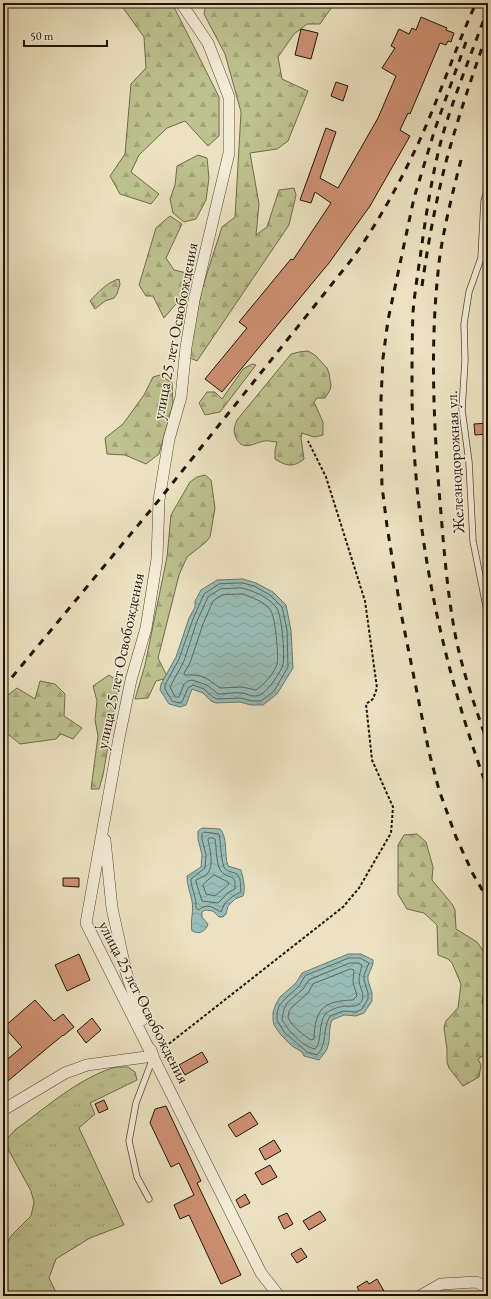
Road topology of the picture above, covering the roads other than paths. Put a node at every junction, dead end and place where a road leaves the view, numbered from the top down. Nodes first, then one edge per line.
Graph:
1 (181, 3) edge
2 (488, 188) edge
3 (488, 616) edge
4 (103, 826) junction
5 (153, 1056) junction
6 (3, 1110) edge
7 (148, 1199) dead end
8 (488, 1288) edge
9 (279, 1296) edge
10 (420, 1296) edge

1 - 4 street, улица 25 лет Освобождения
2 - 3 lane, Железнодорожная ул.
4 - 5 street
4 - 5 street, улица 25 лет Освобождения
5 - 6 street
5 - 7 lane
5 - 9 street, улица 25 лет Освобождения
8 - 10 street

